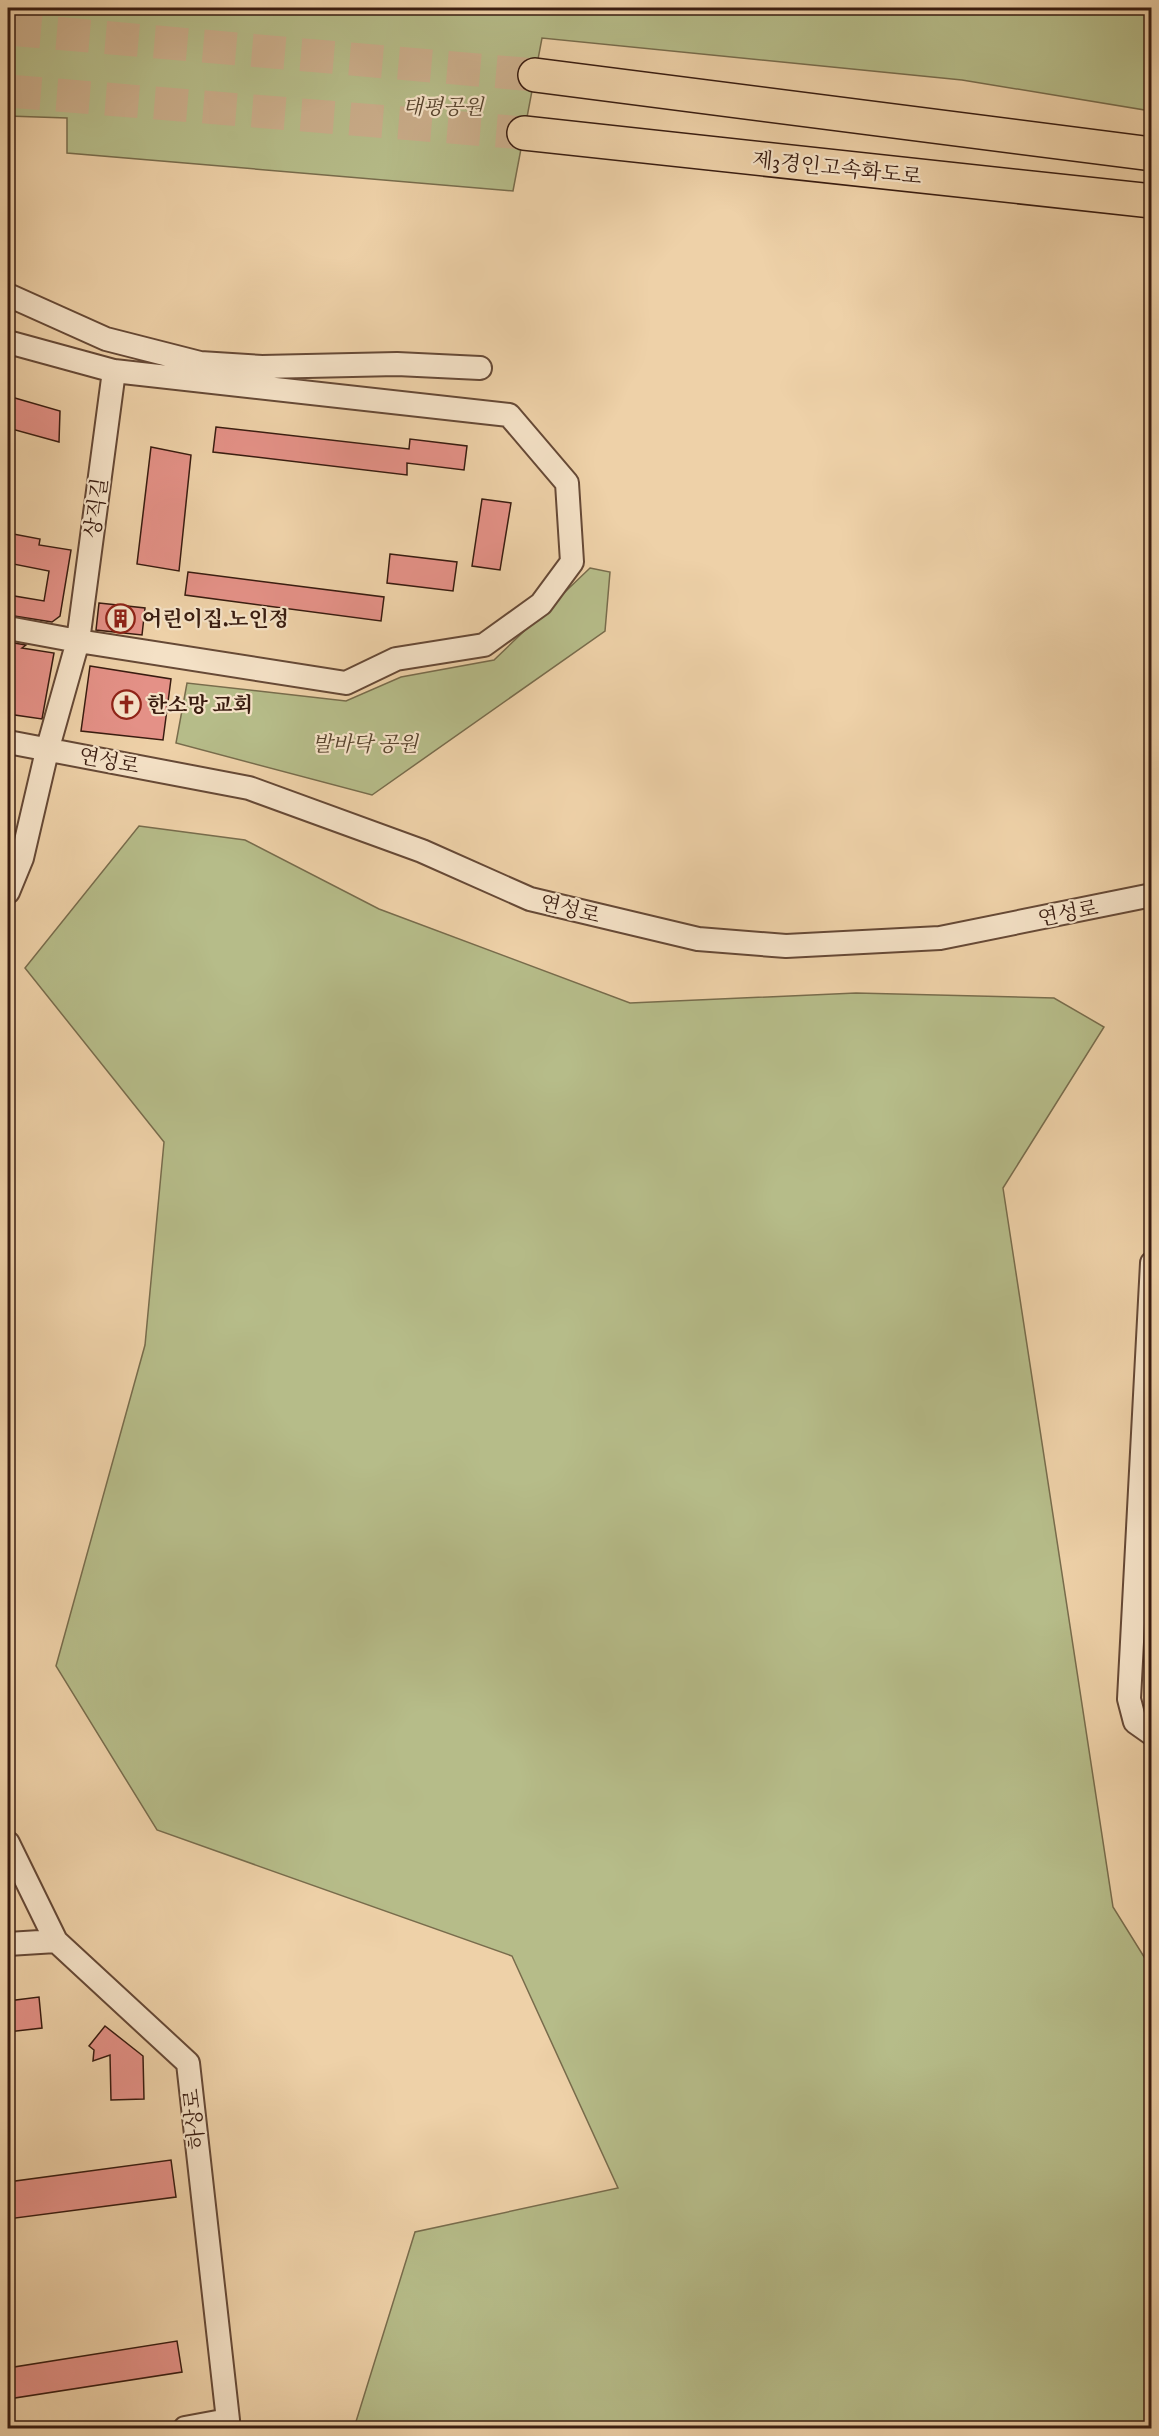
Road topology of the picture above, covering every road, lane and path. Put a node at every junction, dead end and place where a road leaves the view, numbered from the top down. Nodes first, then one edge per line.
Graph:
1 (535, 75) tunnel mouth
2 (524, 133) tunnel mouth
3 (1152, 154) edge
4 (1152, 201) edge
5 (8, 295) edge
6 (8, 342) edge
7 (480, 368) dead end
8 (114, 371) junction
9 (8, 628) edge
10 (78, 641) junction
11 (8, 742) edge
12 (47, 751) junction
13 (15, 857) edge
14 (8, 892) edge
15 (1152, 895) edge
16 (1152, 1263) edge
17 (1148, 1391) edge
18 (1143, 1728) edge
19 (8, 1843) edge
20 (56, 1941) junction
21 (8, 1944) edge
22 (185, 2428) edge

1 - 3 highway
2 - 4 highway, 제3경인고속화도로
5 - 7 street
6 - 8 street
8 - 10 street, 상직길
8 - 10 street
9 - 10 street
10 - 12 street, 상직길
11 - 12 street, 연성로
12 - 13 street
12 - 15 street, 연성로
13 - 14 street
16 - 17 street
17 - 18 street
19 - 20 street, 하상로
20 - 21 street
20 - 22 street, 하상로

